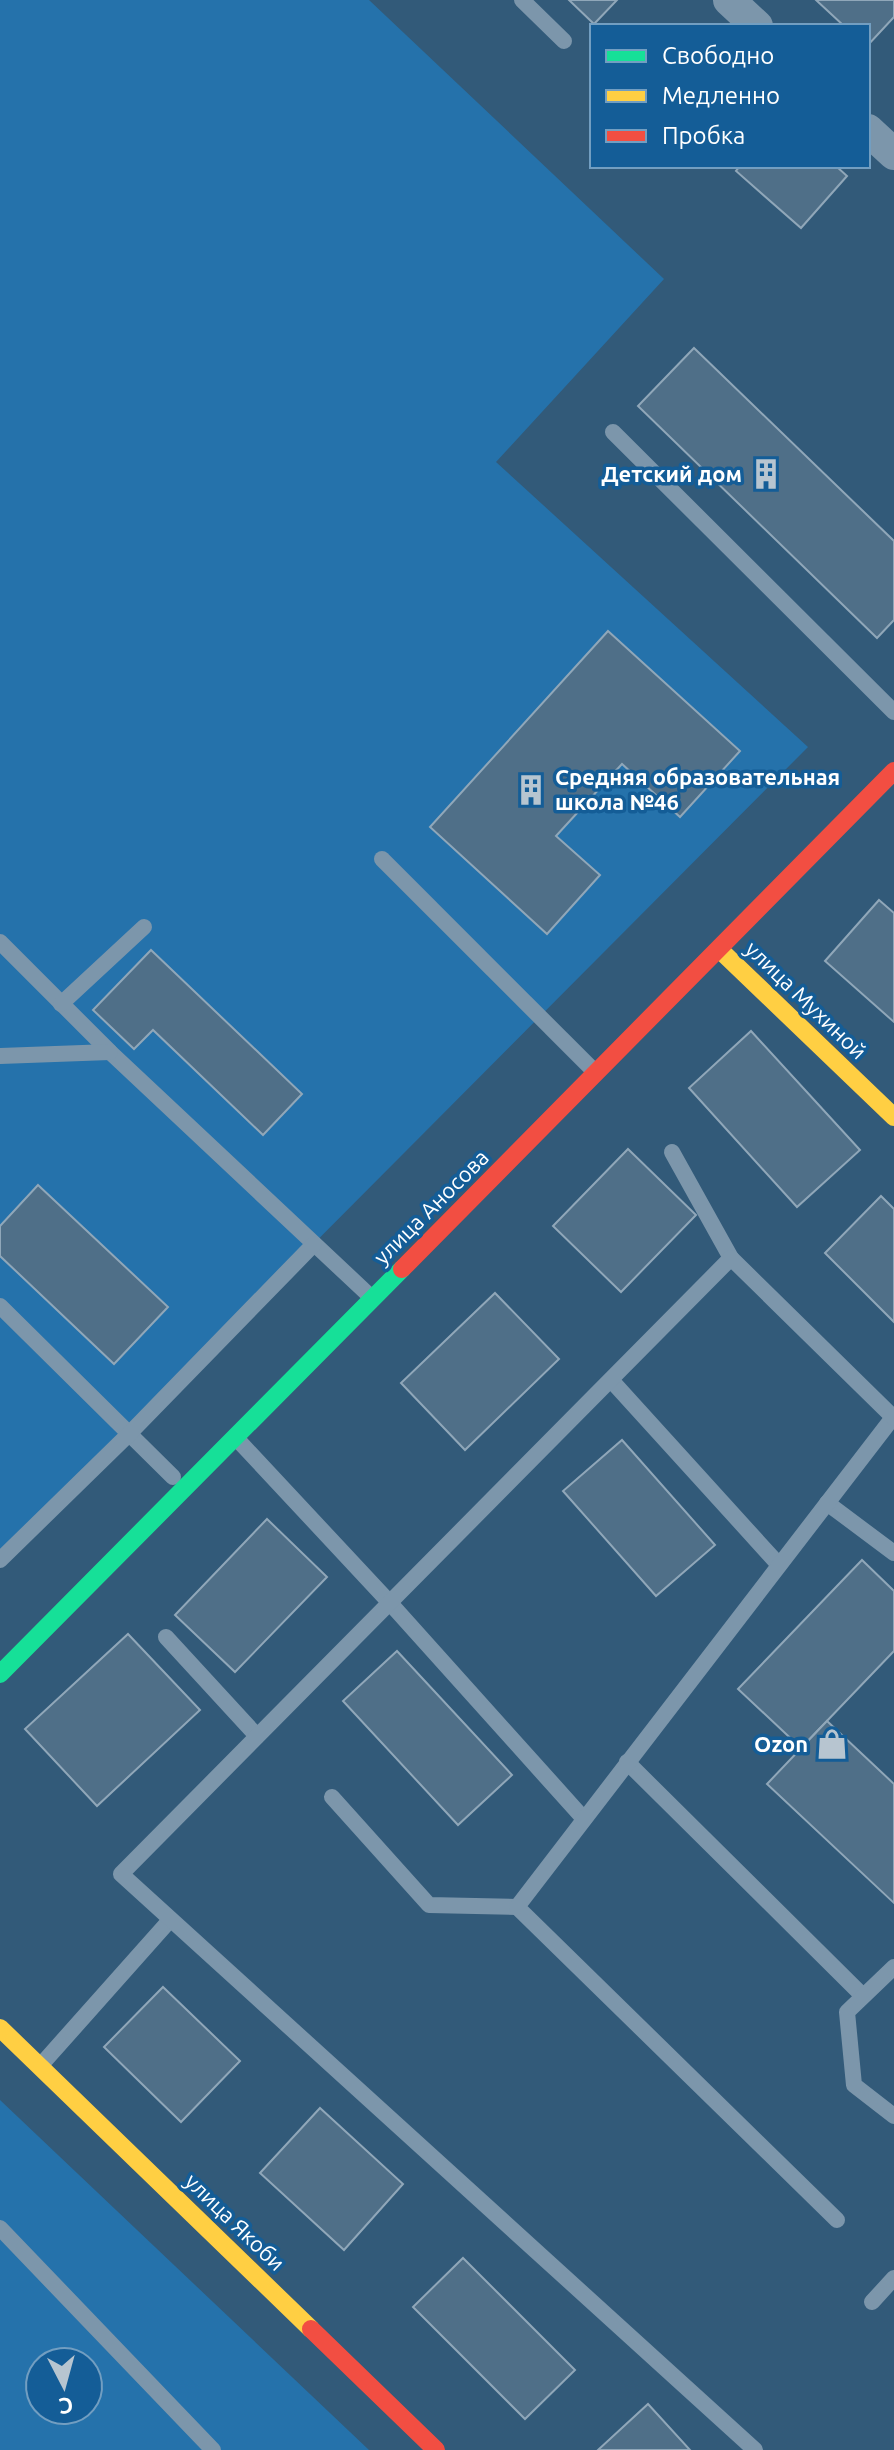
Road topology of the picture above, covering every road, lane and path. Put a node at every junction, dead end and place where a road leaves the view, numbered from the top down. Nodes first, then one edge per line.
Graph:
1 (522, 0) edge
2 (729, 0) edge
3 (755, 24) edge
4 (564, 41) dead end
5 (870, 132) edge
6 (894, 154) edge
7 (613, 432) dead end
8 (894, 712) edge
9 (894, 771) edge
10 (382, 859) dead end
11 (144, 927) dead end
12 (0, 942) edge
13 (720, 950) junction
14 (61, 1004) junction
15 (110, 1052) junction
16 (0, 1056) edge
17 (604, 1080) junction
18 (894, 1117) edge
19 (672, 1152) dead end
20 (314, 1244) junction
21 (731, 1258) junction
22 (373, 1300) junction
23 (0, 1306) edge
24 (611, 1380) junction
25 (894, 1417) edge
26 (130, 1433) junction
27 (235, 1437) junction
28 (173, 1477) dead end
29 (827, 1503) junction
30 (894, 1553) edge
31 (0, 1560) edge
32 (779, 1565) junction
33 (390, 1603) junction
34 (166, 1637) dead end
35 (0, 1674) edge
36 (257, 1736) junction
37 (627, 1762) junction
38 (332, 1797) dead end
39 (584, 1819) junction
40 (517, 1907) junction
41 (170, 1920) junction
42 (894, 1967) edge
43 (863, 1996) junction
44 (0, 2028) edge
45 (40, 2066) junction
46 (894, 2116) edge
47 (837, 2220) dead end
48 (0, 2228) edge
49 (894, 2278) edge
50 (872, 2302) dead end
51 (213, 2450) edge
52 (436, 2450) edge
53 (755, 2450) edge

1 - 4 lane
2 - 3 street
5 - 6 street
7 - 8 lane
9 - 13 street, улица Аносова
10 - 17 lane
11 - 14 lane
12 - 14 lane
13 - 17 street, улица Аносова
13 - 18 street, улица Мухиной
14 - 15 lane
15 - 16 lane
15 - 20 lane
17 - 22 street, улица Аносова
19 - 21 lane
20 - 22 lane
20 - 26 lane
21 - 24 lane
21 - 25 lane
22 - 27 street, улица Аносова
23 - 26 lane
24 - 32 lane
24 - 33 lane
25 - 29 lane
26 - 28 lane
26 - 31 lane
27 - 33 lane
27 - 35 street, улица Аносова
29 - 30 lane
29 - 32 lane
32 - 37 lane
33 - 36 lane
33 - 39 lane
34 - 36 lane
36 - 41 lane
37 - 39 lane
37 - 43 lane
38 - 40 lane
39 - 40 lane
40 - 47 lane
41 - 45 lane
41 - 53 lane
42 - 43 lane
43 - 46 lane
44 - 45 street, улица Якоби
45 - 52 street, улица Якоби
48 - 51 lane
49 - 50 lane

